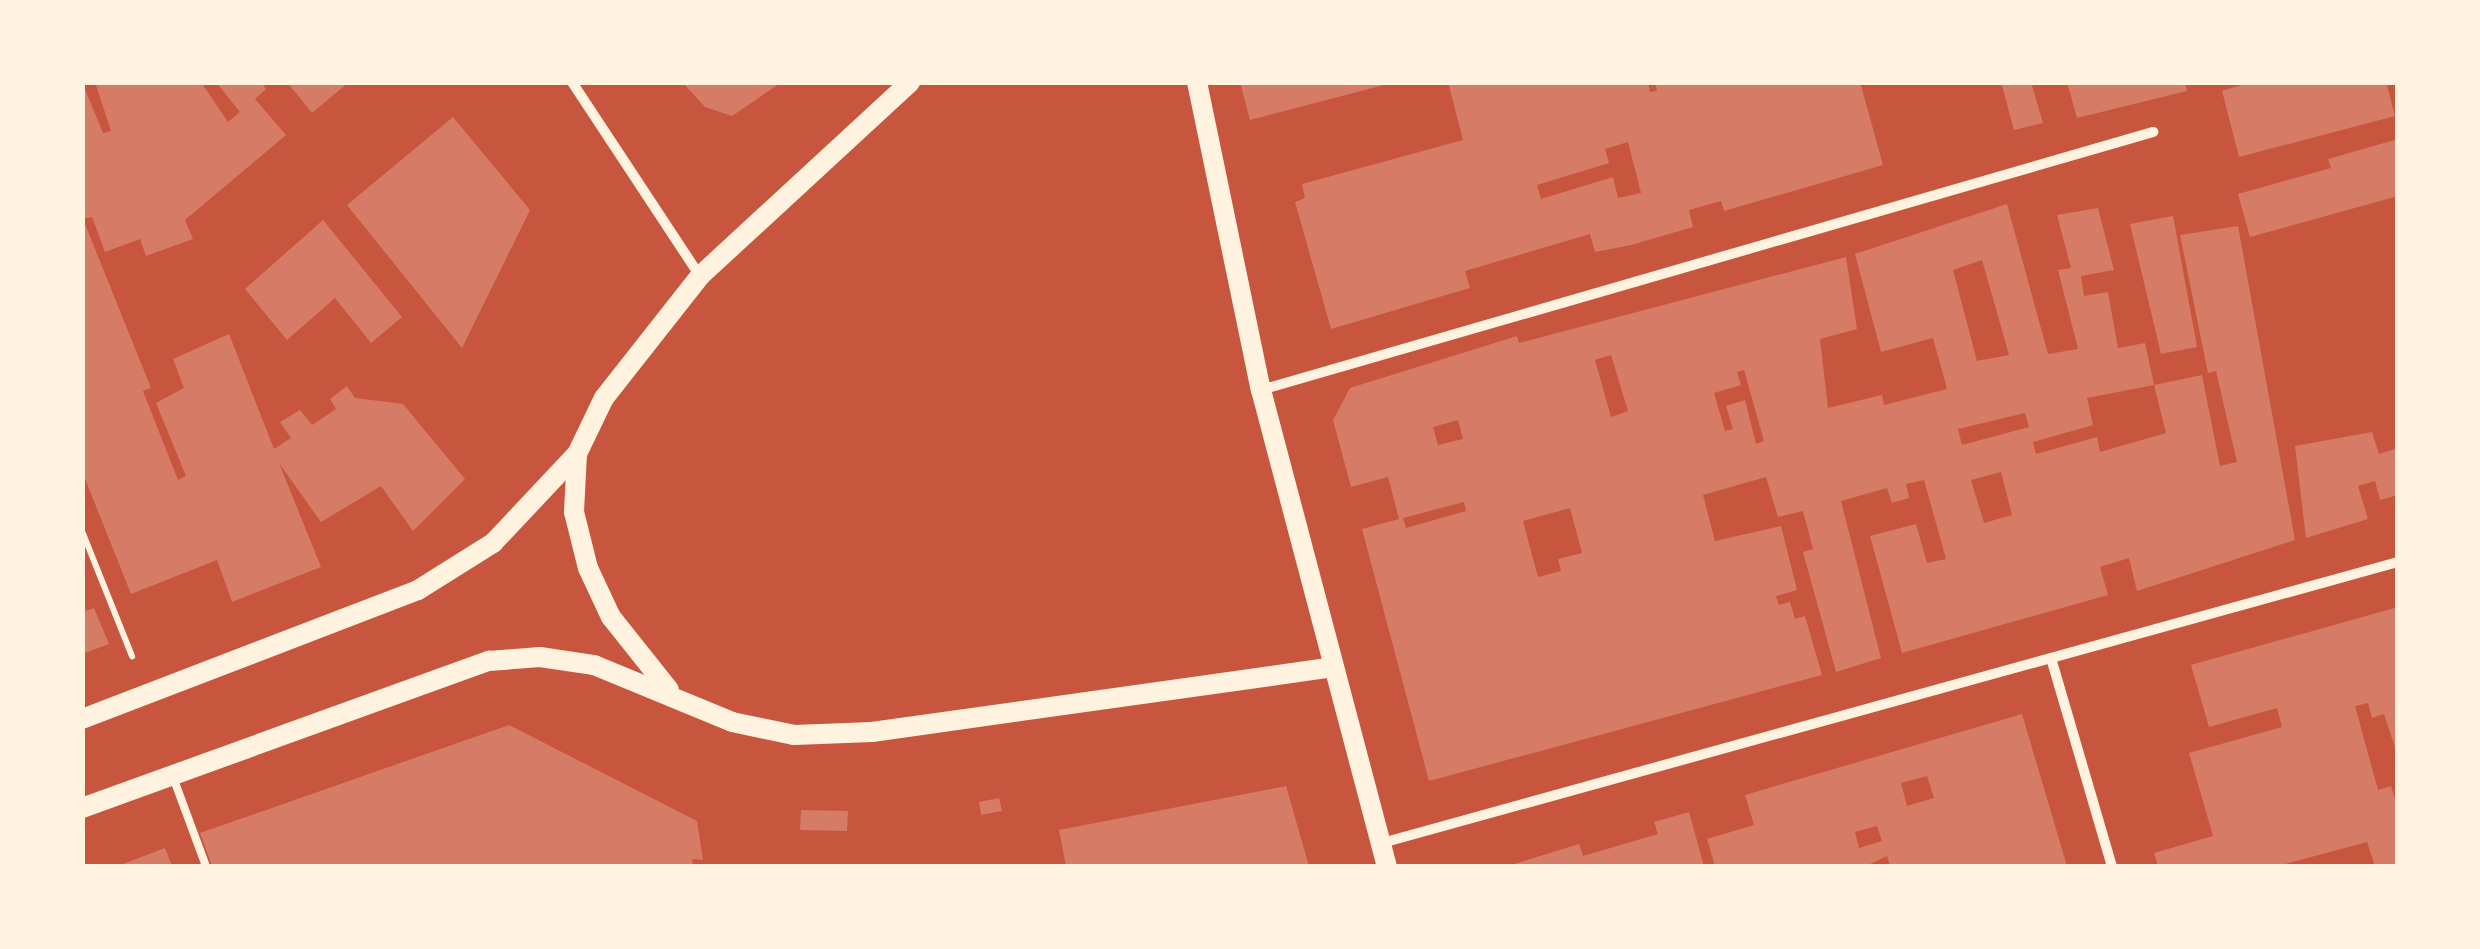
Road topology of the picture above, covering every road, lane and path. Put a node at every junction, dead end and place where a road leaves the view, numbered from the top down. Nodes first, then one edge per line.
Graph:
1 (572, 82) edge
2 (910, 82) edge
3 (1197, 82) edge
4 (2153, 132) dead end
5 (700, 276) junction
6 (1261, 390) junction
7 (576, 454) junction
8 (82, 531) edge
9 (2398, 562) edge
10 (2051, 658) junction
11 (1330, 668) junction
12 (670, 692) junction
13 (146, 695) junction
14 (82, 720) edge
15 (172, 775) junction
16 (82, 808) edge
17 (1381, 843) junction
18 (206, 866) edge
19 (1387, 866) edge
20 (2112, 866) edge

1 - 5 street
2 - 5 main road
3 - 6 main road
4 - 6 street
5 - 7 main road
6 - 11 main road
7 - 12 main road
7 - 13 main road
8 - 13 path
9 - 10 street
10 - 17 street
10 - 20 street
11 - 12 main road
11 - 17 main road
12 - 15 main road
13 - 14 main road
15 - 16 main road
15 - 18 lane
17 - 19 main road

